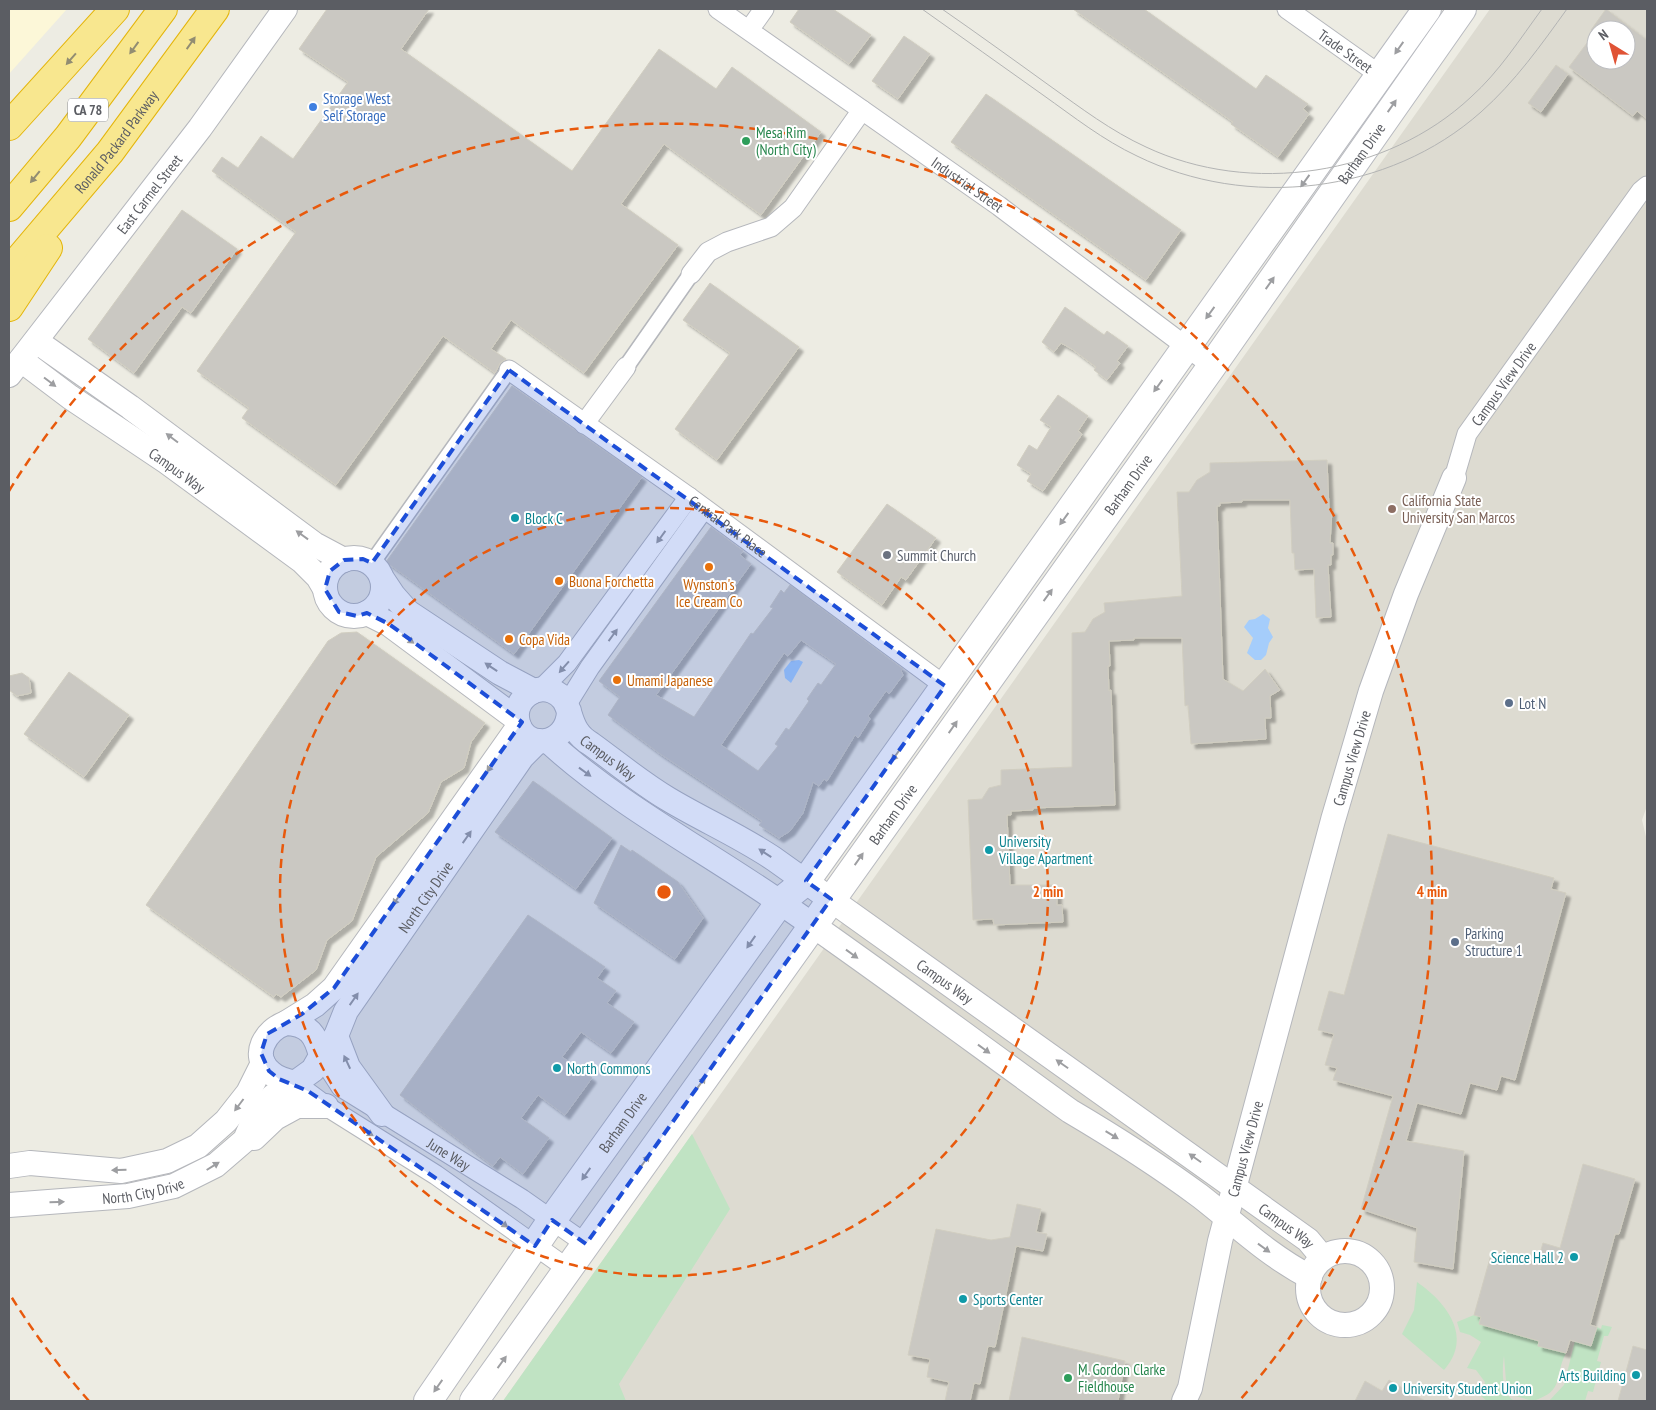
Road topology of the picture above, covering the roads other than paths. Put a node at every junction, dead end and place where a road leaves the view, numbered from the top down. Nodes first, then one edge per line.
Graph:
1 (115, 9) edge
2 (163, 9) edge
3 (216, 9) edge
4 (284, 9) edge
5 (718, 9) edge
6 (764, 9) edge
7 (1287, 9) edge
8 (1428, 9) edge
9 (1457, 17) edge
10 (749, 30) junction
11 (1380, 75) junction
12 (862, 110) junction
13 (9, 126) edge
14 (110, 152) junction
15 (1647, 186) edge
16 (9, 207) edge
17 (9, 271) edge
18 (691, 274) joint
19 (9, 307) edge
20 (36, 341) junction
21 (1186, 347) junction
22 (1212, 366) junction
23 (15, 367) edge
24 (626, 367) joint
25 (509, 370) joint
26 (584, 424) junction
27 (1454, 478) joint
28 (258, 490) junction
29 (689, 497) junction
30 (704, 510) junction
31 (251, 524) junction
32 (344, 560) junction
33 (377, 572) junction
34 (325, 589) junction
35 (367, 613) junction
36 (538, 690) junction
37 (940, 693) junction
38 (568, 708) junction
39 (518, 722) junction
40 (543, 741) junction
41 (806, 881) junction
42 (831, 899) junction
43 (780, 902) junction
44 (812, 926) junction
45 (286, 1023) junction
46 (336, 1036) junction
47 (321, 1056) junction
48 (263, 1063) junction
49 (295, 1083) junction
50 (326, 1106) junction
51 (382, 1114) junction
52 (245, 1140) junction
53 (9, 1166) edge
54 (1234, 1187) junction
55 (9, 1205) edge
56 (1226, 1218) junction
57 (552, 1220) junction
58 (586, 1244) junction
59 (535, 1246) junction
60 (568, 1270) junction
61 (1188, 1397) edge
62 (428, 1401) edge
63 (474, 1401) edge

1 -> 13 highway
2 -> 16 highway, CA 78
14 -> 3 highway, Ronald Packard Parkway / CA 78
4 - 20 street, East Carmel Street
5 - 10 street, Industrial Street
6 - 10 street
7 - 11 street, Trade Street
8 -> 11 main road, Barham Drive
22 -> 9 main road, Barham Drive
10 - 12 street, Industrial Street
11 -> 21 main road, Barham Drive
12 - 18 street
12 - 21 street, Industrial Street
14 - 17 highway, Ronald Packard Parkway / CA 78
14 - 19 highway
15 - 27 street, Campus View Drive
18 - 24 street
20 - 23 street, East Carmel Street
28 -> 20 street, Campus Way
21 - 22 street, Industrial Street
21 -> 37 main road, Barham Drive
42 -> 22 main road, Barham Drive
23 -> 31 street, Campus Way
24 - 26 street
25 - 26 street, Central Park Place
25 - 33 street
26 - 29 street, Central Park Place
27 - 54 street, Campus View Drive
28 - 31 street
32 -> 28 street, Campus Way
29 - 30 street, Central Park Place
29 -> 36 street
30 - 37 street, Central Park Place
38 -> 30 street
31 - 34 street, Campus Way
32 - 33 street, Campus Way
32 - 34 street
33 - 35 street
36 -> 33 street
34 - 35 street, Campus Way
35 -> 39 street, Campus Way
36 - 38 street
36 - 39 street
37 -> 41 main road, Barham Drive
38 - 40 street, Campus Way
41 -> 38 street, Campus Way
39 - 40 street, Campus Way
39 -> 45 street, North City Drive
40 -> 43 street, Campus Way
46 -> 40 street, North City Drive
41 - 42 street, Campus Way
41 - 43 main road, Barham Drive
42 - 44 main road, Barham Drive
54 -> 42 street, Campus Way
43 - 44 street, Campus Way
43 -> 57 main road, Barham Drive
44 -> 56 street, Campus Way
58 -> 44 main road
45 - 47 street
45 - 48 street, North City Drive
46 - 47 street, North City Drive
51 -> 46 street
47 - 49 street, North City Drive
47 - 51 street, June Way
48 - 49 street
48 -> 53 street, North City Drive
49 - 50 street, June Way
49 - 52 street, North City Drive
50 - 52 street
50 -> 59 street, June Way
51 - 57 street, June Way
55 -> 52 street, North City Drive
54 - 56 street, Campus View Drive
56 -> 54 street, Campus Way
56 - 61 street, Campus View Drive
57 - 58 street, June Way
57 - 59 main road, Barham Drive
58 - 60 main road
59 - 60 street, June Way
59 -> 62 main road, Barham Drive
63 -> 60 main road

